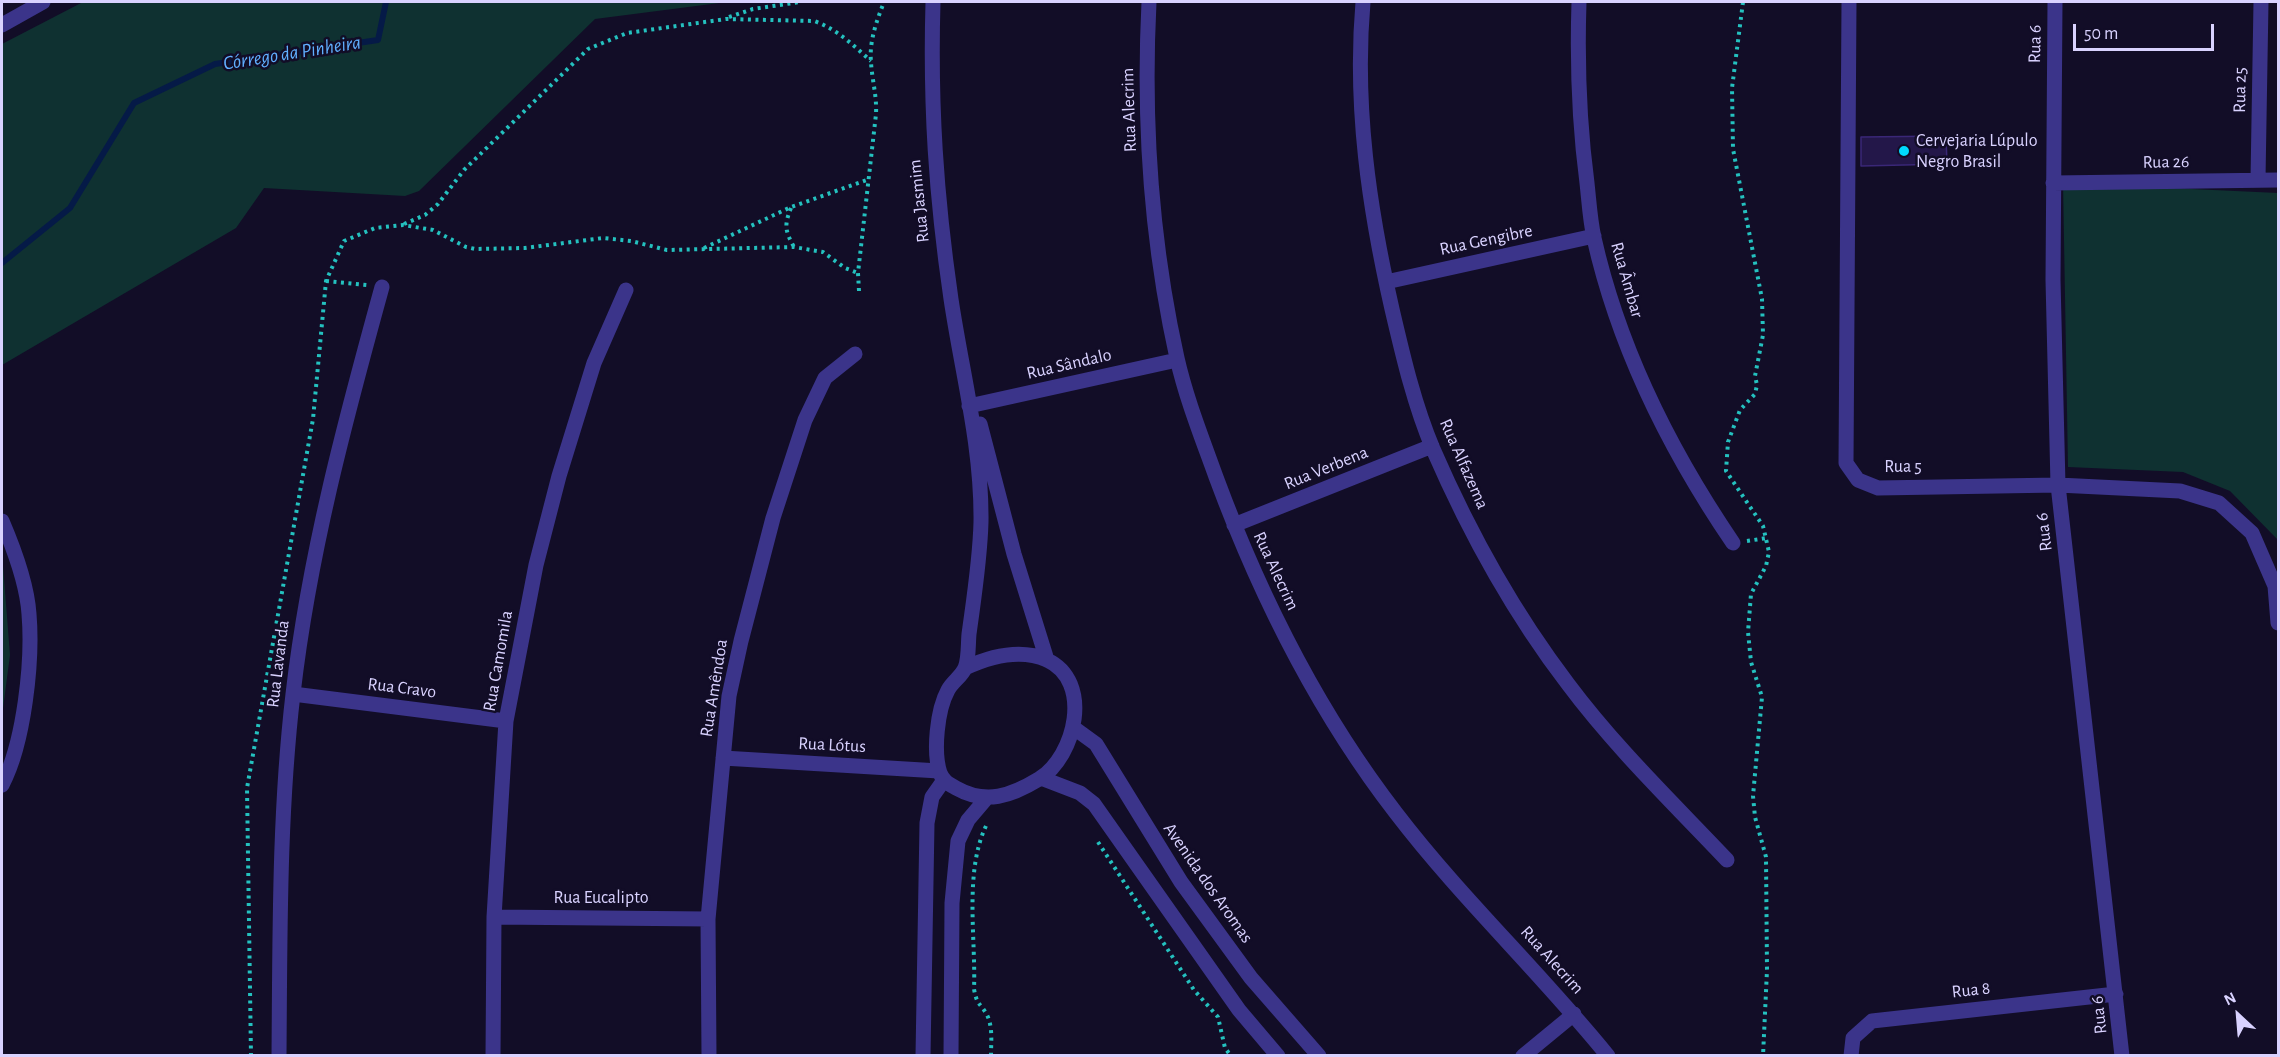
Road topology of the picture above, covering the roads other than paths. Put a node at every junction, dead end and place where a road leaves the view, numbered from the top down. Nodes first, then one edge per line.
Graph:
1 (43, 2) edge
2 (933, 2) edge
3 (1149, 2) edge
4 (1363, 2) edge
5 (1579, 2) edge
6 (1849, 2) edge
7 (2055, 2) edge
8 (2261, 2) edge
9 (2, 24) edge
10 (2258, 179) junction
11 (2278, 180) edge
12 (2054, 183) junction
13 (1594, 236) junction
14 (1386, 282) junction
15 (382, 287) road end
16 (626, 290) dead end
17 (855, 354) dead end
18 (1177, 360) junction
19 (971, 401) junction
20 (1432, 446) junction
21 (2058, 485) junction
22 (2, 521) edge
23 (1234, 525) junction
24 (1733, 543) dead end
25 (2278, 623) edge
26 (1047, 660) junction
27 (965, 668) junction
28 (293, 694) junction
29 (506, 721) junction
30 (1074, 728) junction
31 (723, 758) junction
32 (941, 776) junction
33 (1041, 777) junction
34 (2, 785) edge
35 (985, 800) junction
36 (1727, 860) dead end
37 (494, 917) junction
38 (708, 919) junction
39 (2116, 994) junction
40 (1574, 1014) junction
41 (279, 1056) edge
42 (493, 1056) edge
43 (709, 1056) edge
44 (923, 1056) edge
45 (951, 1056) edge
46 (1278, 1056) edge
47 (1319, 1056) edge
48 (1523, 1056) edge
49 (1608, 1056) edge
50 (1851, 1056) edge
51 (2122, 1056) edge

1 - 9 street
2 - 19 street, Rua Jasmim
3 - 18 street, Rua Alecrim
4 - 14 street, Rua Alfazema
5 - 13 street, Rua Âmbar
6 - 21 street, Rua 5
7 - 12 street, Rua 6
8 - 10 street, Rua 25
10 - 11 street, Rua 26
10 - 12 street, Rua 26
12 - 21 street, Rua 6
13 - 14 street, Rua Gengibre
13 - 24 street, Rua Âmbar
14 - 20 street, Rua Alfazema
15 - 28 street, Rua Lavanda
16 - 29 street, Rua Camomila
17 - 31 street, Rua Amêndoa
18 - 19 street, Rua Sândalo
18 - 23 street, Rua Alecrim
19 - 26 street
19 - 27 street
20 - 23 street, Rua Verbena
20 - 36 street, Rua Alfazema
21 - 25 street, Rua 5
21 - 39 street, Rua 6
22 - 34 street
23 - 40 street, Rua Alecrim
26 - 27 street
26 - 30 street
27 - 32 street
28 - 29 street, Rua Cravo
28 - 41 street, Rua Lavanda
29 - 37 street, Rua Camomila
30 - 33 street
30 - 47 street, Avenida dos Aromas
31 - 32 street, Rua Lótus
31 - 38 street, Rua Amêndoa
32 - 35 street
32 - 44 street
33 - 35 street
33 - 46 street
35 - 45 street
37 - 38 street, Rua Eucalipto
37 - 42 street, Rua Camomila
38 - 43 street, Rua Amêndoa
39 - 50 street, Rua 8
39 - 51 street, Rua 6
40 - 48 street
40 - 49 street, Rua Alecrim

